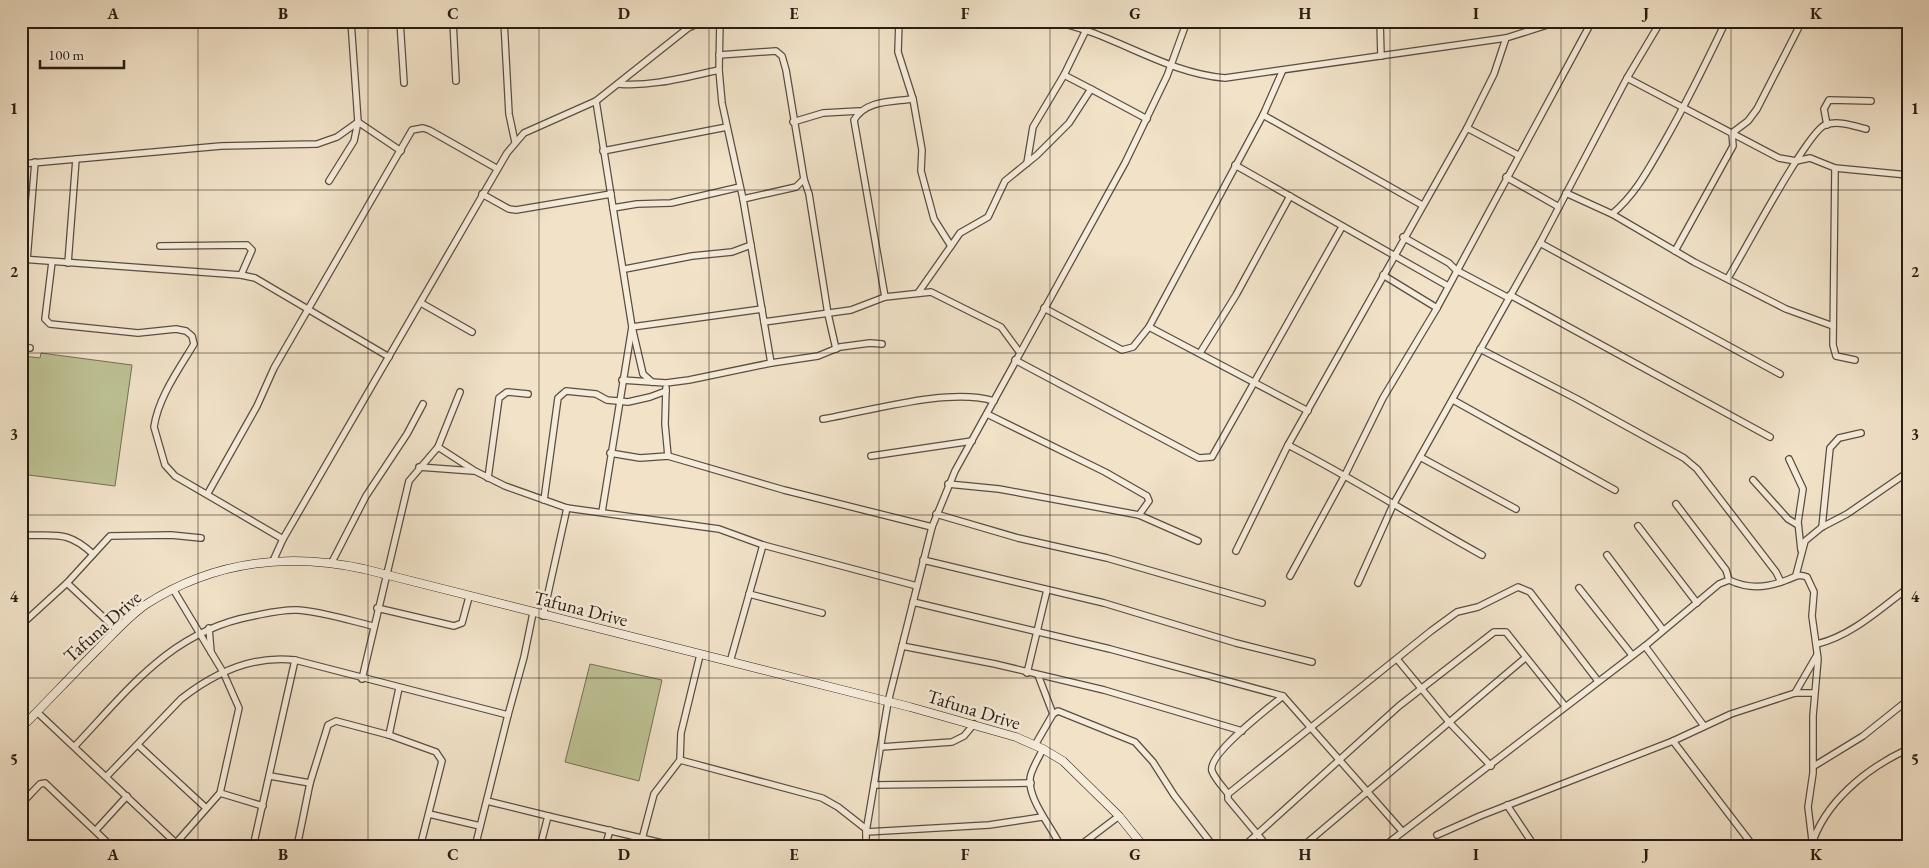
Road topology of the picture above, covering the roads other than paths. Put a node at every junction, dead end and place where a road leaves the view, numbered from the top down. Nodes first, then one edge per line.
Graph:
1 (26, 21) edge
2 (351, 21) edge
3 (400, 21) edge
4 (453, 21) edge
5 (504, 21) edge
6 (688, 21) edge
7 (710, 21) edge
8 (720, 21) edge
9 (899, 21) edge
10 (1050, 21) edge
11 (1187, 21) edge
12 (1380, 21) edge
13 (1560, 21) edge
14 (1592, 21) edge
15 (1661, 21) edge
16 (1726, 21) edge
17 (1802, 21) edge
18 (21, 22) edge
19 (1551, 23) edge
20 (688, 28) junction
21 (1086, 30) junction
22 (1506, 38) junction
23 (719, 55) junction
24 (1381, 56) junction
25 (1170, 65) junction
26 (719, 70) junction
27 (1282, 72) junction
28 (1064, 75) junction
29 (1627, 78) junction
30 (456, 81) dead end
31 (404, 83) dead end
32 (618, 84) junction
33 (1091, 89) junction
34 (913, 99) junction
35 (596, 101) junction
36 (1871, 102) dead end
37 (1684, 108) junction
38 (859, 112) junction
39 (1263, 115) junction
40 (1147, 119) junction
41 (358, 122) junction
42 (793, 122) junction
43 (1827, 125) junction
44 (727, 127) junction
45 (1467, 128) junction
46 (1866, 129) dead end
47 (1732, 133) junction
48 (1746, 140) junction
49 (515, 142) junction
50 (1733, 146) junction
51 (401, 151) junction
52 (603, 151) junction
53 (1518, 155) junction
54 (76, 160) junction
55 (1796, 161) junction
56 (35, 162) junction
57 (1027, 163) junction
58 (21, 164) edge
59 (1235, 165) junction
60 (496, 168) junction
61 (1835, 168) junction
62 (1908, 175) edge
63 (1506, 177) junction
64 (804, 180) junction
65 (329, 181) dead end
66 (740, 188) junction
67 (1566, 193) junction
68 (482, 194) junction
69 (611, 194) junction
70 (1290, 196) junction
71 (743, 199) junction
72 (1422, 204) junction
73 (1559, 207) junction
74 (613, 208) junction
75 (1612, 214) junction
76 (1342, 226) junction
77 (1403, 237) junction
78 (1540, 243) junction
79 (160, 246) dead end
80 (751, 246) junction
81 (951, 246) junction
82 (1675, 251) junction
83 (1394, 256) junction
84 (24, 260) edge
85 (52, 262) junction
86 (68, 263) junction
87 (624, 269) junction
88 (1456, 270) junction
89 (241, 275) junction
90 (1383, 275) junction
91 (1728, 278) junction
92 (1448, 286) junction
93 (918, 293) junction
94 (1510, 296) junction
95 (885, 297) junction
96 (421, 303) junction
97 (1044, 308) junction
98 (1436, 308) junction
99 (308, 309) junction
100 (762, 309) junction
101 (828, 314) junction
102 (764, 322) junction
103 (1149, 326) junction
104 (1833, 326) junction
105 (632, 327) junction
106 (472, 332) dead end
107 (882, 344) dead end
108 (21, 347) edge
109 (30, 348) dead end
110 (836, 349) junction
111 (1480, 349) junction
112 (1020, 353) junction
113 (1200, 353) junction
114 (389, 357) junction
115 (1016, 360) junction
116 (1855, 360) dead end
117 (771, 363) junction
118 (1780, 374) dead end
119 (622, 380) junction
120 (652, 382) junction
121 (666, 383) junction
122 (1255, 384) junction
123 (666, 391) junction
124 (460, 392) dead end
125 (528, 394) dead end
126 (1453, 400) junction
127 (994, 401) junction
128 (621, 402) junction
129 (423, 404) dead end
130 (1308, 411) junction
131 (987, 414) junction
132 (823, 420) dead end
133 (1862, 433) dead end
134 (1770, 437) dead end
135 (972, 441) junction
136 (1288, 445) junction
137 (438, 447) junction
138 (610, 453) junction
139 (668, 456) junction
140 (871, 456) dead end
141 (1420, 457) junction
142 (1789, 459) dead end
143 (419, 467) junction
144 (475, 471) junction
145 (1908, 472) edge
146 (1345, 475) junction
147 (488, 478) junction
148 (1753, 480) dead end
149 (948, 484) junction
150 (1614, 490) dead end
151 (208, 493) junction
152 (544, 500) junction
153 (1676, 504) dead end
154 (1393, 505) junction
155 (567, 508) junction
156 (1516, 509) dead end
157 (602, 512) junction
158 (936, 514) junction
159 (1139, 515) junction
160 (1798, 525) junction
161 (1638, 526) dead end
162 (932, 527) junction
163 (1822, 527) junction
164 (21, 535) edge
165 (201, 538) dead end
166 (283, 539) junction
167 (1198, 541) dead end
168 (763, 546) junction
169 (1802, 550) junction
170 (1236, 551) dead end
171 (93, 554) junction
172 (1482, 555) dead end
173 (1607, 555) dead end
174 (923, 560) junction
175 (273, 561) junction
176 (332, 562) junction
177 (1796, 575) junction
178 (385, 576) junction
179 (1290, 576) dead end
180 (1729, 580) junction
181 (1358, 582) dead end
182 (1781, 582) junction
183 (67, 584) junction
184 (917, 586) junction
185 (1579, 588) dead end
186 (1908, 588) edge
187 (173, 589) junction
188 (1047, 590) junction
189 (749, 594) junction
190 (469, 597) junction
191 (912, 602) junction
192 (1262, 603) dead end
193 (1698, 603) junction
194 (377, 608) junction
195 (532, 613) junction
196 (822, 613) dead end
197 (543, 616) junction
198 (21, 625) edge
199 (373, 626) junction
200 (209, 628) junction
201 (117, 630) junction
202 (1664, 630) junction
203 (1036, 631) junction
204 (198, 633) junction
205 (1817, 644) junction
206 (902, 646) junction
207 (1646, 646) junction
208 (211, 654) junction
209 (1632, 654) junction
210 (700, 655) junction
211 (1817, 655) junction
212 (1525, 658) junction
213 (1397, 659) junction
214 (295, 660) junction
215 (730, 662) junction
216 (1312, 662) dead end
217 (224, 672) junction
218 (1027, 673) junction
219 (1038, 675) junction
220 (362, 679) junction
221 (1598, 681) junction
222 (399, 688) junction
223 (1421, 688) junction
224 (1795, 693) junction
225 (1814, 693) junction
226 (1283, 696) junction
227 (1908, 700) edge
228 (888, 702) junction
229 (1565, 706) junction
230 (37, 712) junction
231 (508, 714) junction
232 (1053, 714) junction
233 (1449, 722) junction
234 (974, 724) junction
235 (1704, 726) junction
236 (21, 728) edge
237 (1309, 728) junction
238 (1242, 731) junction
239 (389, 735) junction
240 (1673, 741) junction
241 (138, 745) junction
242 (76, 746) junction
243 (881, 746) junction
244 (1039, 747) junction
245 (1908, 749) edge
246 (680, 760) junction
247 (1339, 761) junction
248 (1491, 766) junction
249 (1814, 766) junction
250 (107, 776) junction
251 (270, 776) junction
252 (310, 783) junction
253 (1031, 783) junction
254 (874, 785) junction
255 (220, 792) junction
256 (1367, 792) junction
257 (1228, 794) junction
258 (127, 796) junction
259 (486, 801) junction
260 (21, 804) edge
261 (263, 806) junction
262 (1507, 806) junction
263 (205, 807) junction
264 (429, 814) junction
265 (548, 816) junction
266 (1042, 816) junction
267 (1119, 816) junction
268 (480, 826) junction
269 (96, 830) junction
270 (610, 830) junction
271 (866, 831) junction
272 (1402, 831) junction
273 (1256, 834) junction
274 (1437, 835) dead end
275 (642, 839) junction
276 (1811, 844) edge
277 (178, 845) edge
278 (671, 846) edge
279 (112, 847) edge
280 (253, 847) edge
281 (297, 847) edge
282 (420, 847) edge
283 (475, 847) edge
284 (540, 847) edge
285 (605, 847) edge
286 (679, 847) edge
287 (866, 847) edge
288 (1061, 847) edge
289 (1078, 847) edge
290 (1144, 847) edge
291 (1214, 847) edge
292 (1243, 847) edge
293 (1268, 847) edge
294 (1302, 847) edge
295 (1383, 847) edge
296 (1535, 847) edge
297 (1754, 847) edge

1 - 18 street
2 - 41 street
3 - 31 street
4 - 30 street
5 - 49 street
6 - 20 street
7 - 20 street
8 - 23 street
9 - 34 street
10 - 21 street
11 - 25 street
12 - 24 street
13 - 19 street
14 - 53 street
15 - 29 street
16 - 37 street
17 - 47 street
19 - 22 street
20 - 32 street
21 - 25 street
21 - 28 street
22 - 24 street
22 - 45 street
23 - 26 street
23 - 42 street
24 - 27 street
25 - 27 street
25 - 40 street
26 - 32 street
26 - 44 street
27 - 39 street
28 - 33 street
28 - 57 street
29 - 37 street
29 - 67 street
32 - 35 street
33 - 40 street
33 - 57 street
34 - 38 street
34 - 81 street
35 - 49 street
35 - 52 street
36 - 43 street
37 - 47 street
37 - 75 street
38 - 42 street
38 - 95 street
39 - 59 street
39 - 72 street
40 - 97 street
41 - 51 street
41 - 54 street
41 - 65 street
42 - 64 street
43 - 46 street
43 - 55 street
44 - 52 street
44 - 66 street
45 - 53 street
45 - 72 street
47 - 48 street
47 - 50 street
48 - 50 street
48 - 55 street
49 - 60 street
50 - 82 street
51 - 60 street
51 - 99 street
52 - 69 street
53 - 63 street
54 - 56 street
54 - 86 street
55 - 61 street
55 - 91 street
56 - 58 street
56 - 84 street
57 - 81 street
59 - 70 street
59 - 103 street
60 - 68 street
61 - 62 street
61 - 104 street
63 - 73 street
63 - 88 street
64 - 71 street
64 - 101 street
66 - 71 street
66 - 74 street
67 - 73 street
67 - 75 street
68 - 69 street
68 - 96 street
69 - 74 street
70 - 76 street
70 - 113 street
71 - 80 street
72 - 77 street
73 - 78 street
74 - 87 street
75 - 82 street
76 - 83 street
76 - 122 street
77 - 83 street
77 - 88 street
78 - 94 street
78 - 118 street
79 - 89 street
80 - 87 street
80 - 100 street
81 - 93 street
82 - 91 street
83 - 90 street
83 - 92 street
84 - 85 street
85 - 86 street
85 - 151 street
86 - 89 street
87 - 105 street
88 - 92 street
88 - 94 street
89 - 99 street
90 - 98 street
90 - 130 street
91 - 104 street
92 - 98 street
93 - 95 street
93 - 112 street
94 - 111 street
94 - 134 street
95 - 101 street
96 - 106 street
96 - 114 street
97 - 103 street
97 - 112 street
98 - 146 street
99 - 114 street
99 - 151 street
100 - 102 street
100 - 105 street
101 - 102 street
101 - 110 street
102 - 117 street
103 - 113 street
104 - 116 street
105 - 119 street
105 - 120 street
107 - 110 street
108 - 109 street
110 - 117 street
111 - 126 street
111 - 182 street
112 - 115 street
113 - 122 street
114 - 166 street
115 - 122 street
115 - 127 street
117 - 121 street
119 - 120 street
119 - 128 street
120 - 121 street
121 - 123 street
122 - 130 street
123 - 128 street
123 - 139 street
124 - 137 street
125 - 147 street
126 - 141 street
126 - 150 street
127 - 131 street
127 - 132 street
128 - 138 street
128 - 152 street
129 - 176 street
130 - 136 street
131 - 135 street
131 - 159 street
133 - 163 street
135 - 140 street
135 - 149 street
136 - 146 street
136 - 170 street
137 - 143 street
137 - 144 street
138 - 139 street
138 - 157 street
139 - 162 street
141 - 154 street
141 - 156 street
142 - 160 street
143 - 144 street
143 - 178 street
144 - 147 street
145 - 163 street
146 - 154 street
146 - 179 street
147 - 152 street
148 - 160 street
149 - 158 street
149 - 159 street
151 - 166 street
152 - 155 street
153 - 180 street
154 - 172 street
154 - 181 street
155 - 157 street
155 - 197 street
157 - 168 street
158 - 162 street
158 - 192 street
159 - 167 street
160 - 169 street
161 - 193 street
162 - 174 street
163 - 169 street
164 - 171 street
165 - 171 street
166 - 175 street
168 - 184 street
168 - 189 street
169 - 177 street
171 - 183 street
173 - 202 street
174 - 184 street
174 - 188 street
175 - 176 main road, Tafuna Drive
175 - 187 main road, Tafuna Drive
176 - 178 main road, Tafuna Drive
177 - 182 street
177 - 205 street
178 - 190 main road, Tafuna Drive
178 - 194 street
180 - 182 street
180 - 193 street
183 - 198 street
183 - 201 street
184 - 191 street
185 - 209 street
186 - 205 street
187 - 201 main road, Tafuna Drive
187 - 204 street
188 - 203 street
188 - 216 street
189 - 196 street
189 - 215 street
190 - 194 street
190 - 195 main road, Tafuna Drive
191 - 203 street
191 - 206 street
193 - 202 street
194 - 199 street
195 - 197 main road, Tafuna Drive
195 - 231 street
197 - 210 main road, Tafuna Drive
199 - 200 street
199 - 220 street
200 - 204 street
200 - 208 street
201 - 230 main road, Tafuna Drive
202 - 207 street
203 - 218 street
203 - 226 street
204 - 208 street
204 - 242 street
205 - 211 street
206 - 218 street
206 - 228 street
207 - 209 street
207 - 235 street
208 - 217 street
209 - 221 street
210 - 215 main road, Tafuna Drive
210 - 246 street
211 - 224 street
211 - 225 street
212 - 223 street
212 - 229 street
212 - 233 street
213 - 221 street
213 - 223 street
213 - 237 street
214 - 217 street
214 - 220 street
214 - 251 street
215 - 228 main road, Tafuna Drive
217 - 241 street
217 - 255 street
218 - 219 street
219 - 232 street
219 - 238 street
220 - 222 street
221 - 229 street
222 - 231 street
222 - 239 street
223 - 233 street
223 - 247 street
224 - 225 street
224 - 235 street
225 - 249 street
226 - 237 street
226 - 238 street
227 - 249 street
228 - 234 main road, Tafuna Drive
228 - 243 street
229 - 248 street
230 - 236 main road, Tafuna Drive
230 - 242 street
231 - 259 street
232 - 244 street
232 - 291 street
233 - 248 street
233 - 256 street
234 - 243 street
234 - 244 main road, Tafuna Drive
235 - 240 street
237 - 247 street
237 - 257 street
238 - 257 street
239 - 252 street
239 - 264 street
240 - 262 street
240 - 297 street
241 - 250 street
241 - 263 street
242 - 250 street
243 - 254 street
244 - 253 street
244 - 267 main road, Tafuna Drive
245 - 276 street
246 - 271 street
246 - 275 street
247 - 256 street
247 - 273 street
248 - 272 street
249 - 276 street
250 - 258 street
251 - 252 street
251 - 261 street
252 - 281 street
253 - 254 street
253 - 266 street
254 - 271 street
255 - 261 street
255 - 263 street
256 - 272 street
256 - 294 street
257 - 273 street
258 - 269 street
258 - 277 street
259 - 265 street
259 - 268 street
260 - 269 street
261 - 280 street
262 - 274 street
262 - 296 street
263 - 277 street
264 - 268 street
264 - 282 street
265 - 270 street
265 - 284 street
266 - 271 street
266 - 288 street
267 - 289 street
267 - 290 main road, Tafuna Drive
268 - 283 street
269 - 279 street
270 - 275 street
270 - 285 street
271 - 287 street
272 - 295 street
273 - 292 street
273 - 293 street
275 - 278 street
278 - 286 street

